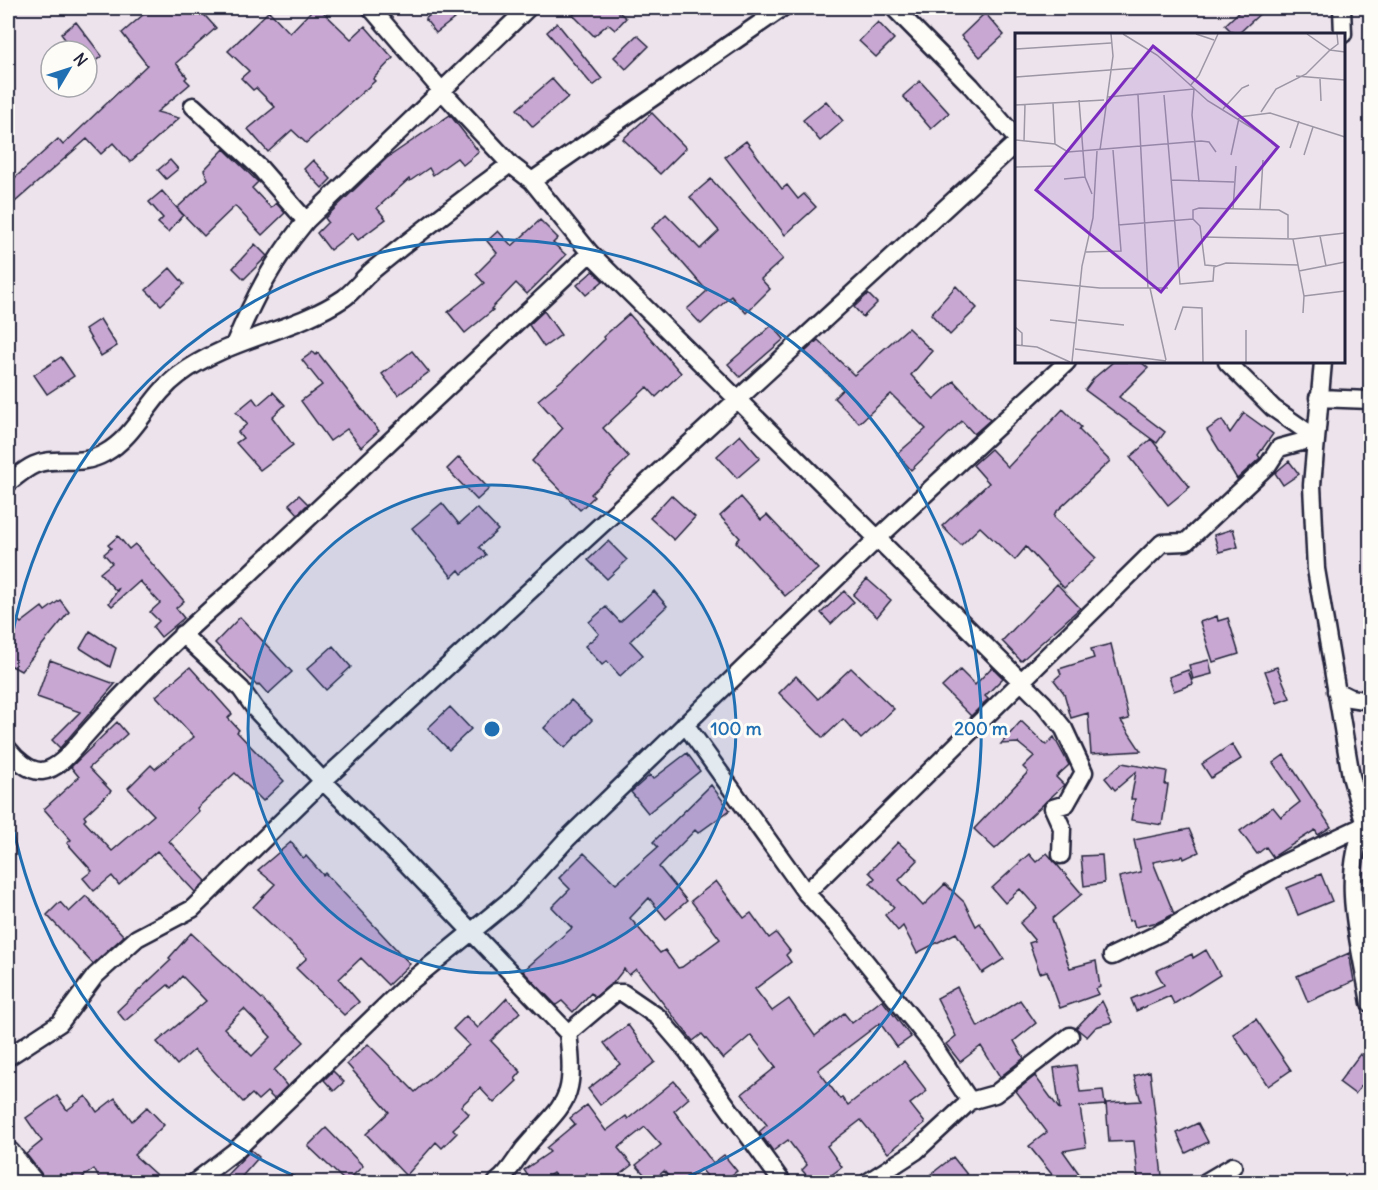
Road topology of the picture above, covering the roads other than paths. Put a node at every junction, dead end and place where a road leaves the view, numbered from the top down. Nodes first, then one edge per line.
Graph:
1 (371, 8) edge
2 (528, 8) edge
3 (782, 8) edge
4 (894, 8) edge
5 (1342, 8) edge
6 (1343, 33) edge
7 (441, 90) junction
8 (193, 106) dead end
9 (1015, 136) edge
10 (1015, 145) edge
11 (510, 164) junction
12 (532, 181) junction
13 (306, 221) junction
14 (590, 253) junction
15 (234, 345) junction
16 (1066, 363) edge
17 (1228, 363) edge
18 (1323, 363) edge
19 (738, 397) junction
20 (1318, 398) junction
21 (1371, 400) edge
22 (1316, 438) junction
23 (8, 483) edge
24 (879, 537) junction
25 (182, 634) junction
26 (1022, 681) junction
27 (1336, 691) junction
28 (1371, 701) edge
29 (685, 724) junction
30 (8, 750) edge
31 (322, 781) junction
32 (1368, 827) edge
33 (1061, 855) dead end
34 (806, 893) junction
35 (471, 932) junction
36 (1113, 956) dead end
37 (1371, 1003) edge
38 (568, 1033) junction
39 (1070, 1036) dead end
40 (8, 1058) edge
41 (970, 1101) junction
42 (8, 1154) edge
43 (1233, 1166) dead end
44 (508, 1180) edge
45 (30, 1182) edge
46 (195, 1182) edge
47 (780, 1182) edge
48 (868, 1182) edge
49 (1206, 1182) edge

1 - 7 street
2 - 7 street
3 - 12 street
4 - 9 street
5 - 6 street
7 - 11 street
7 - 13 street
8 - 13 street
10 - 19 street
11 - 12 street
11 - 15 street
12 - 14 street
13 - 15 street
14 - 19 street
14 - 25 street
15 - 23 street
16 - 24 street
17 - 22 street
18 - 20 street
19 - 24 street
19 - 31 street
20 - 21 street
20 - 22 street
22 - 26 street
22 - 27 street
24 - 26 street
24 - 29 street
25 - 30 street
25 - 31 street
26 - 33 street
26 - 34 street
27 - 28 street
27 - 32 street
29 - 34 street
29 - 35 street
31 - 35 street
31 - 40 street
32 - 36 street
32 - 37 street
34 - 41 street
35 - 38 street
35 - 46 street
38 - 44 street
38 - 47 street
39 - 41 street
41 - 48 street
42 - 45 street
43 - 49 street

